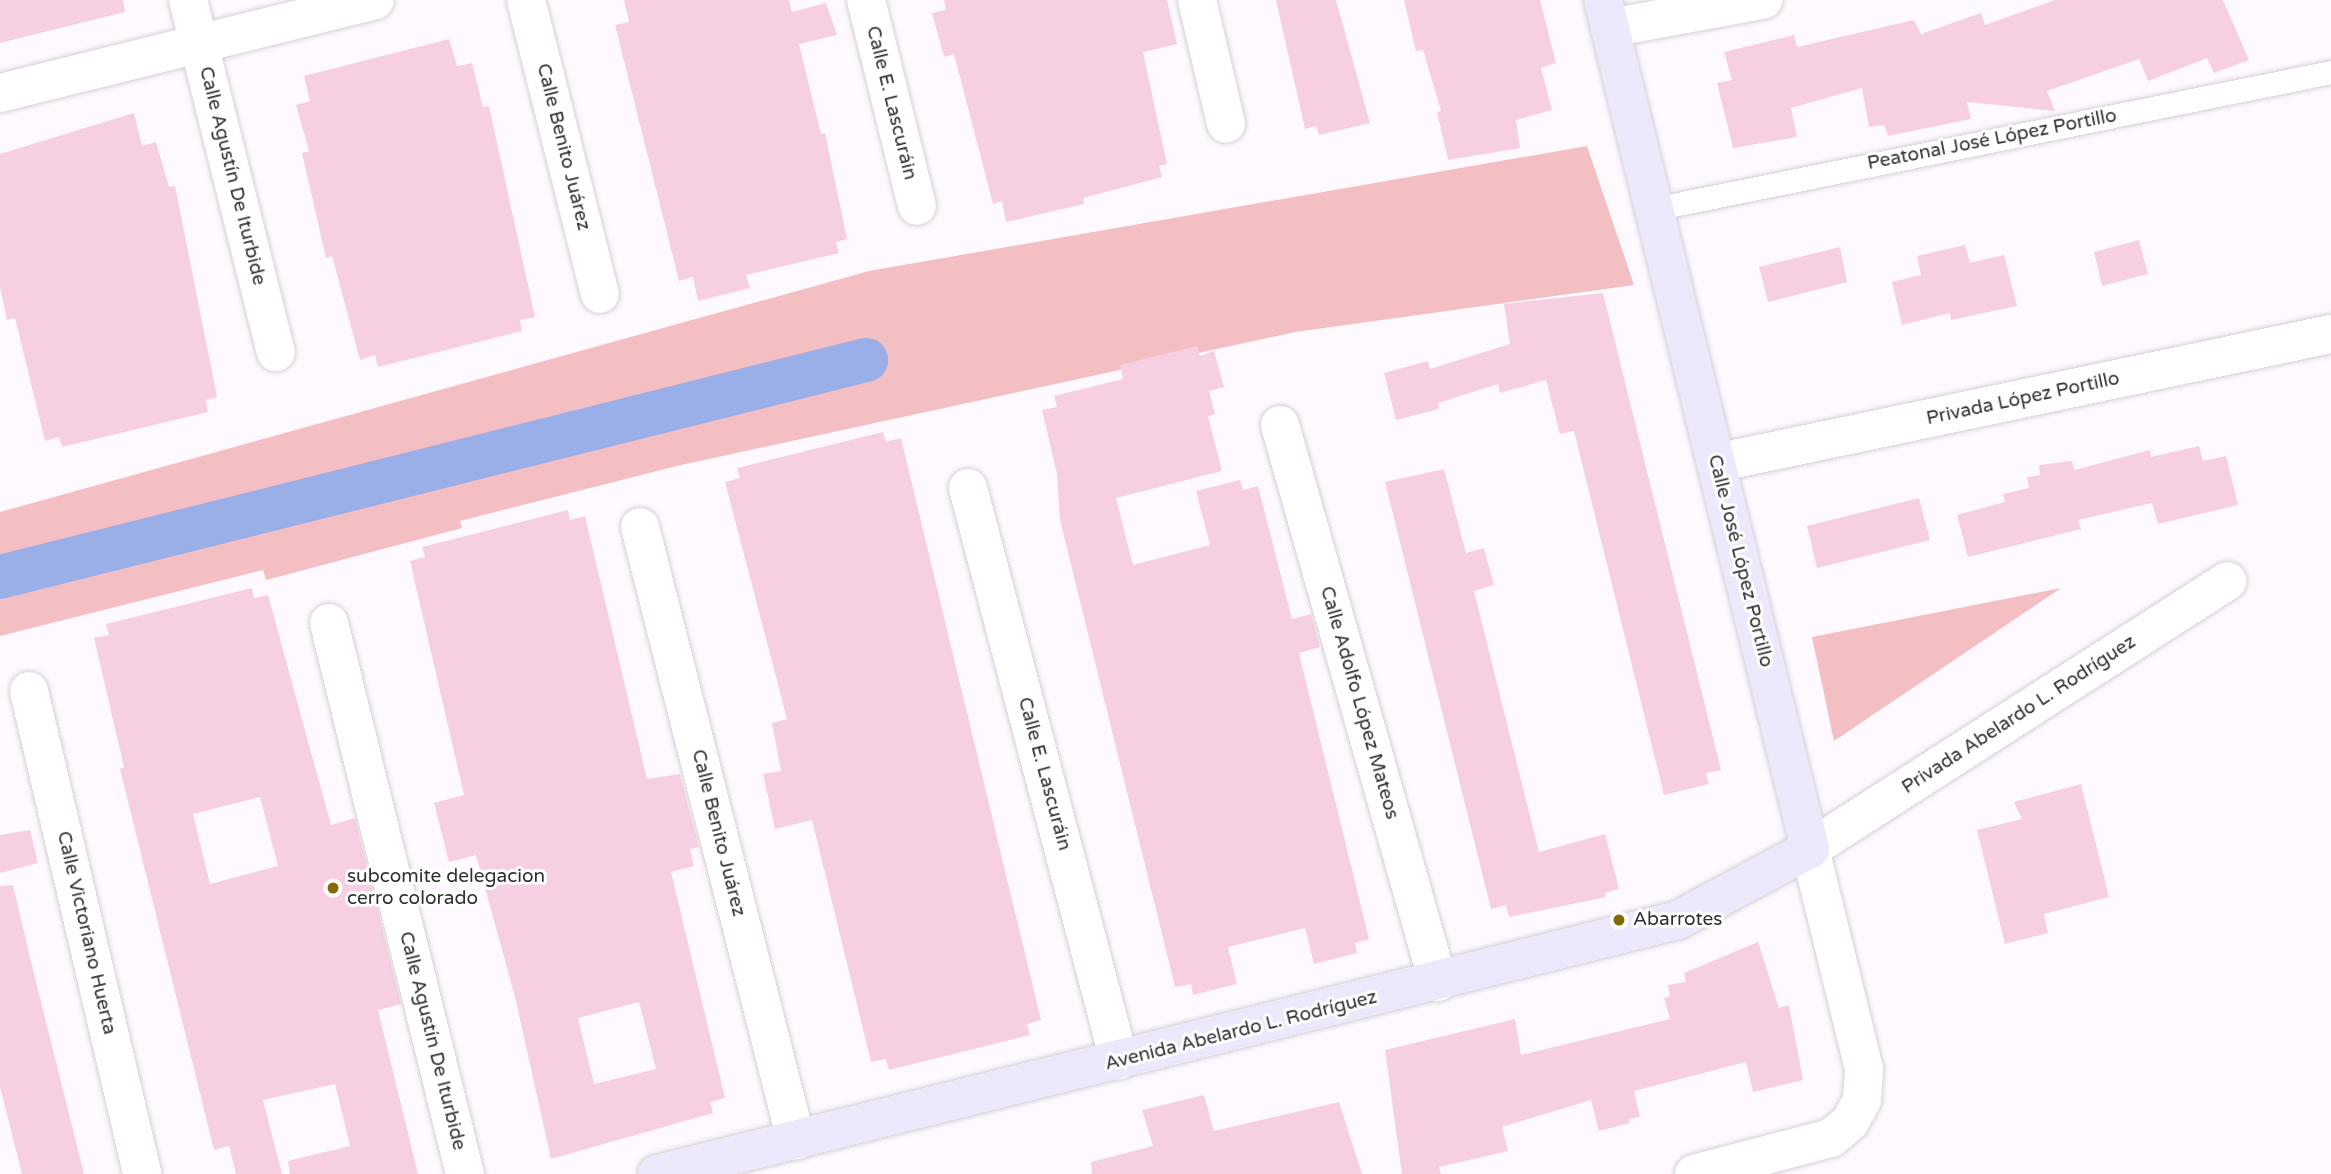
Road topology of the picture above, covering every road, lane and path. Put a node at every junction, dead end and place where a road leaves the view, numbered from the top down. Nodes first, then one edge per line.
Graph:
1 (188, 0) edge
2 (375, 0) edge
3 (526, 0) edge
4 (866, 0) edge
5 (1197, 0) edge
6 (1763, 0) edge
7 (1606, 14) edge
8 (199, 44) junction
9 (2331, 72) edge
10 (0, 93) edge
11 (1226, 124) dead end
12 (917, 206) dead end
13 (1653, 209) junction
14 (600, 293) dead end
15 (2331, 334) edge
16 (276, 352) dead end
17 (1280, 425) dead end
18 (1716, 463) junction
19 (968, 488) dead end
20 (640, 527) dead end
21 (2227, 581) dead end
22 (329, 623) dead end
23 (29, 691) dead end
24 (1810, 849) junction
25 (1438, 982) junction
26 (1119, 1060) junction
27 (796, 1140) junction
28 (142, 1174) edge
29 (465, 1174) edge
30 (657, 1174) edge
31 (1694, 1174) edge

1 - 8 street, Calle Agustín De Iturbide
2 - 8 street
3 - 14 street, Calle Benito Juárez
4 - 12 street, Calle E. Lascuráin
5 - 11 street
6 - 7 street
7 - 13 street, Calle José López Portillo
8 - 10 street
8 - 16 street, Calle Agustín De Iturbide
9 - 13 lane, Peatonal José López Portillo
13 - 18 street, Calle José López Portillo
15 - 18 street, Privada López Portillo
17 - 25 street, Calle Adolfo López Mateos
18 - 24 street, Calle José López Portillo
19 - 26 street, Calle E. Lascuráin
20 - 27 street, Calle Benito Juárez
21 - 24 street, Privada Abelardo L. Rodríguez
22 - 29 street, Calle Agustín De Iturbide
23 - 28 street, Calle Victoriano Huerta
24 - 25 street, Avenida Abelardo L. Rodríguez
24 - 31 street, Calle José López Portillo
25 - 26 street, Avenida Abelardo L. Rodríguez
26 - 27 street, Avenida Abelardo L. Rodríguez
27 - 30 street, Avenida Abelardo L. Rodríguez

